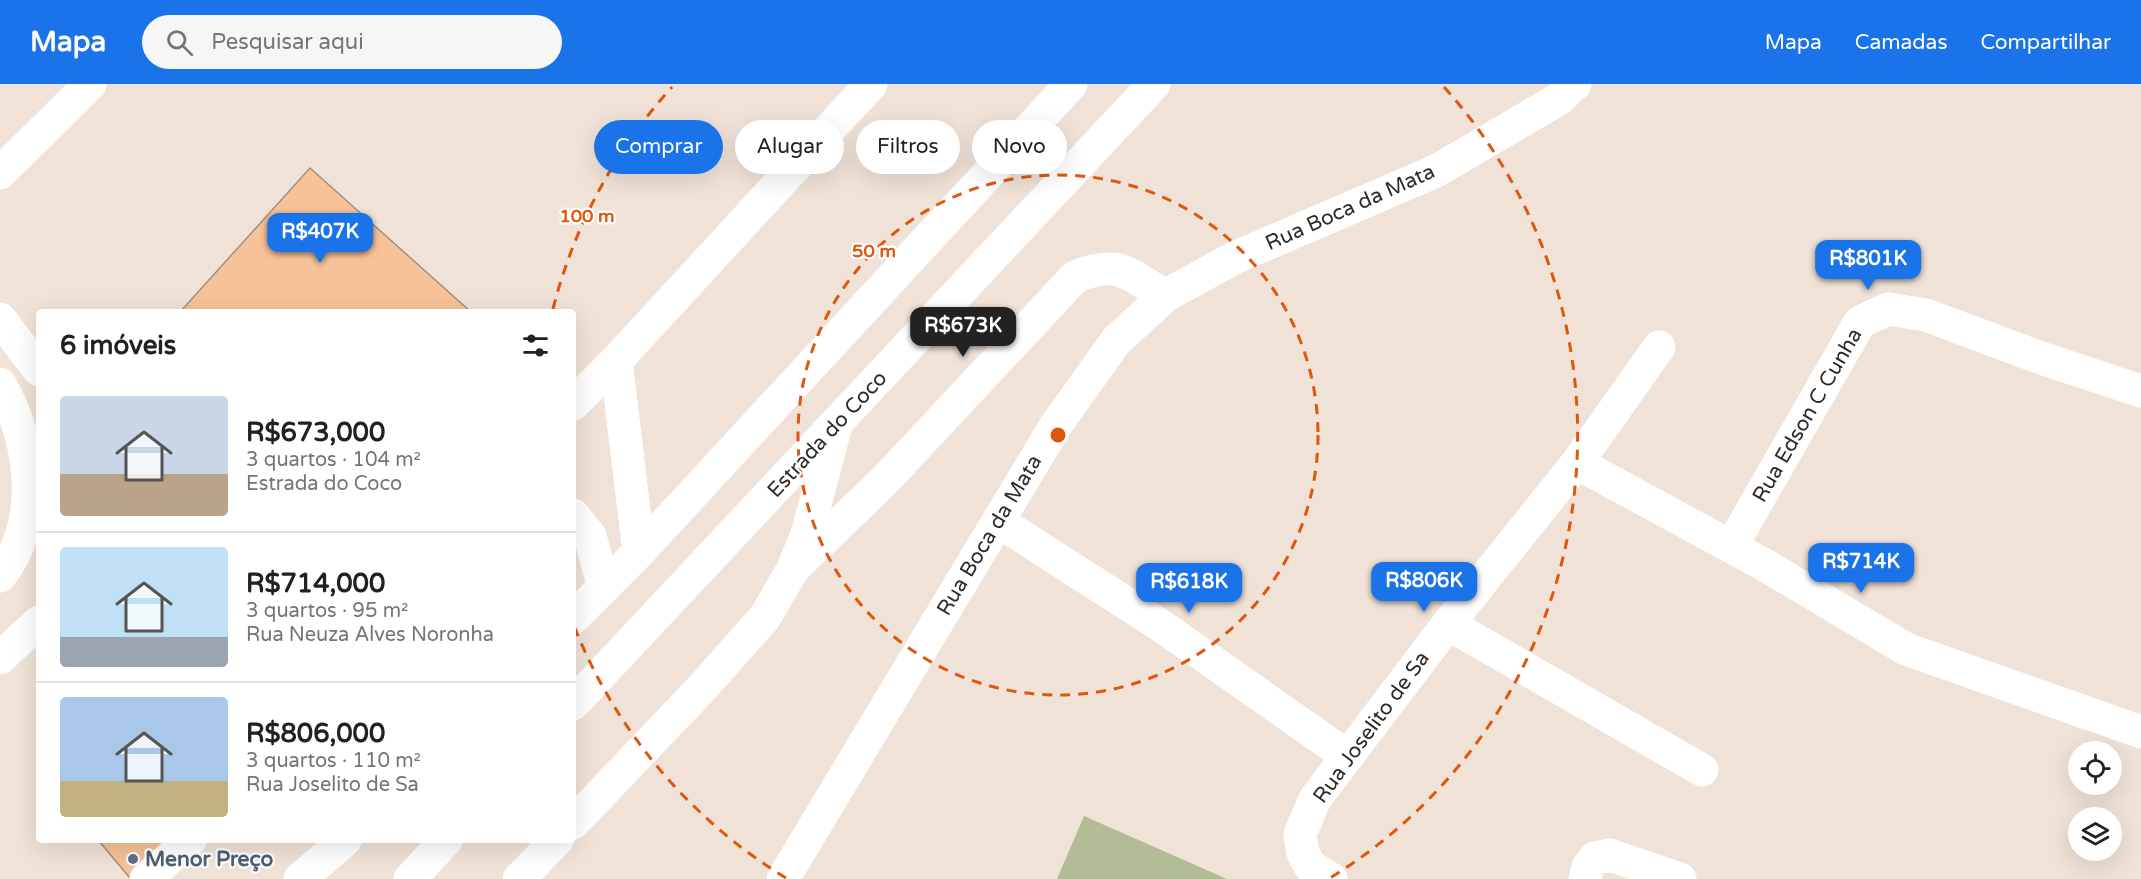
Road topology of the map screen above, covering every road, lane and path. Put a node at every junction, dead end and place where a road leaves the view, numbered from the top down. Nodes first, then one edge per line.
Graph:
1 (90, 84) edge
2 (871, 84) edge
3 (1071, 84) edge
4 (1154, 84) edge
5 (1575, 84) edge
6 (0, 173) edge
7 (1165, 296) junction
8 (0, 319) edge
9 (1659, 347) dead end
10 (616, 361) junction
11 (36, 366) edge
12 (0, 384) edge
13 (2141, 391) edge
14 (576, 401) edge
15 (837, 423) junction
16 (1578, 463) junction
17 (34, 490) edge
18 (576, 519) edge
19 (998, 521) junction
20 (1731, 547) junction
21 (639, 552) junction
22 (793, 569) junction
23 (0, 576) edge
24 (604, 588) junction
25 (576, 615) edge
26 (1448, 624) junction
27 (36, 625) edge
28 (0, 658) edge
29 (576, 701) edge
30 (2141, 732) edge
31 (1347, 756) junction
32 (1702, 770) dead end
33 (576, 820) edge
34 (187, 843) edge
35 (342, 843) edge
36 (443, 843) edge
37 (554, 843) edge
38 (146, 879) edge
39 (300, 879) edge
40 (410, 879) edge
41 (519, 879) edge
42 (783, 879) edge
43 (1331, 879) edge
44 (1585, 879) edge
45 (1680, 879) edge

1 - 6 main road
2 - 10 main road
3 - 21 main road
4 - 15 main road, Estrada do Coco
5 - 7 main road, Rua Boca da Mata
7 - 19 main road, Rua Boca da Mata
7 - 22 main road
8 - 11 main road
9 - 16 main road, Rua Joselito de Sa
10 - 14 main road
10 - 21 main road
12 - 17 main road
13 - 20 main road, Rua Edson C Cunha
15 - 22 main road
15 - 29 main road, Estrada do Coco
16 - 20 main road
16 - 26 main road, Rua Joselito de Sa
17 - 23 main road
18 - 24 main road
19 - 31 main road
19 - 42 main road, Rua Boca da Mata
20 - 30 main road
21 - 24 main road
22 - 33 main road
24 - 25 main road
26 - 31 main road, Rua Joselito de Sa
26 - 32 main road
27 - 28 main road
31 - 43 main road, Rua Joselito de Sa
34 - 38 main road
35 - 39 main road
36 - 40 main road
37 - 41 main road
44 - 45 main road

